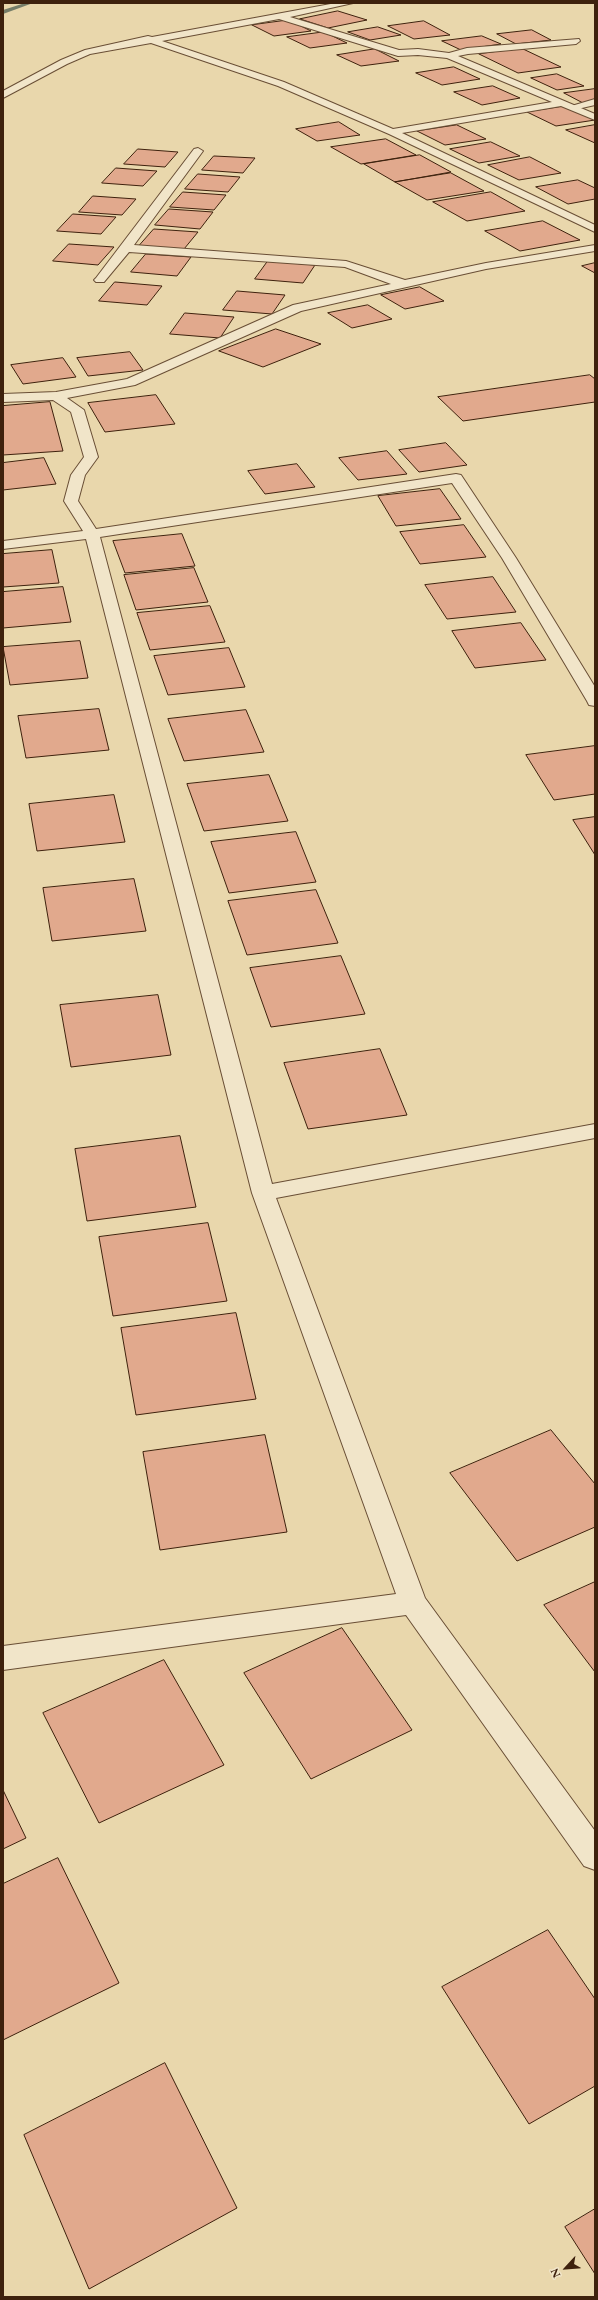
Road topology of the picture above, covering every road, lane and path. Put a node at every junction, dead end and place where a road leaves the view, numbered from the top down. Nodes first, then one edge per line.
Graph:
1 (349, 3) edge
2 (280, 16) junction
3 (148, 39) junction
4 (576, 41) dead end
5 (449, 56) junction
6 (3, 95) edge
7 (595, 102) edge
8 (568, 105) junction
9 (595, 117) edge
10 (392, 132) junction
11 (198, 151) dead end
12 (595, 229) edge
13 (126, 248) junction
14 (595, 248) edge
15 (100, 280) dead end
16 (404, 284) junction
17 (56, 396) junction
18 (3, 398) edge
19 (92, 534) junction
20 (3, 545) edge
21 (595, 701) edge
22 (595, 1131) edge
23 (263, 1193) junction
24 (413, 1603) junction
25 (3, 1658) edge
26 (595, 1856) edge

1 - 2 street
2 - 3 street
2 - 5 street
3 - 6 street
3 - 10 street
4 - 5 street
5 - 8 street
7 - 8 lane
8 - 9 street
8 - 10 street
10 - 12 street
11 - 13 street
13 - 15 street
13 - 16 street
14 - 16 street
16 - 17 street
17 - 18 street
17 - 19 street
19 - 20 street
19 - 21 street
19 - 23 street
22 - 23 street
23 - 24 street
24 - 25 street
24 - 26 street

